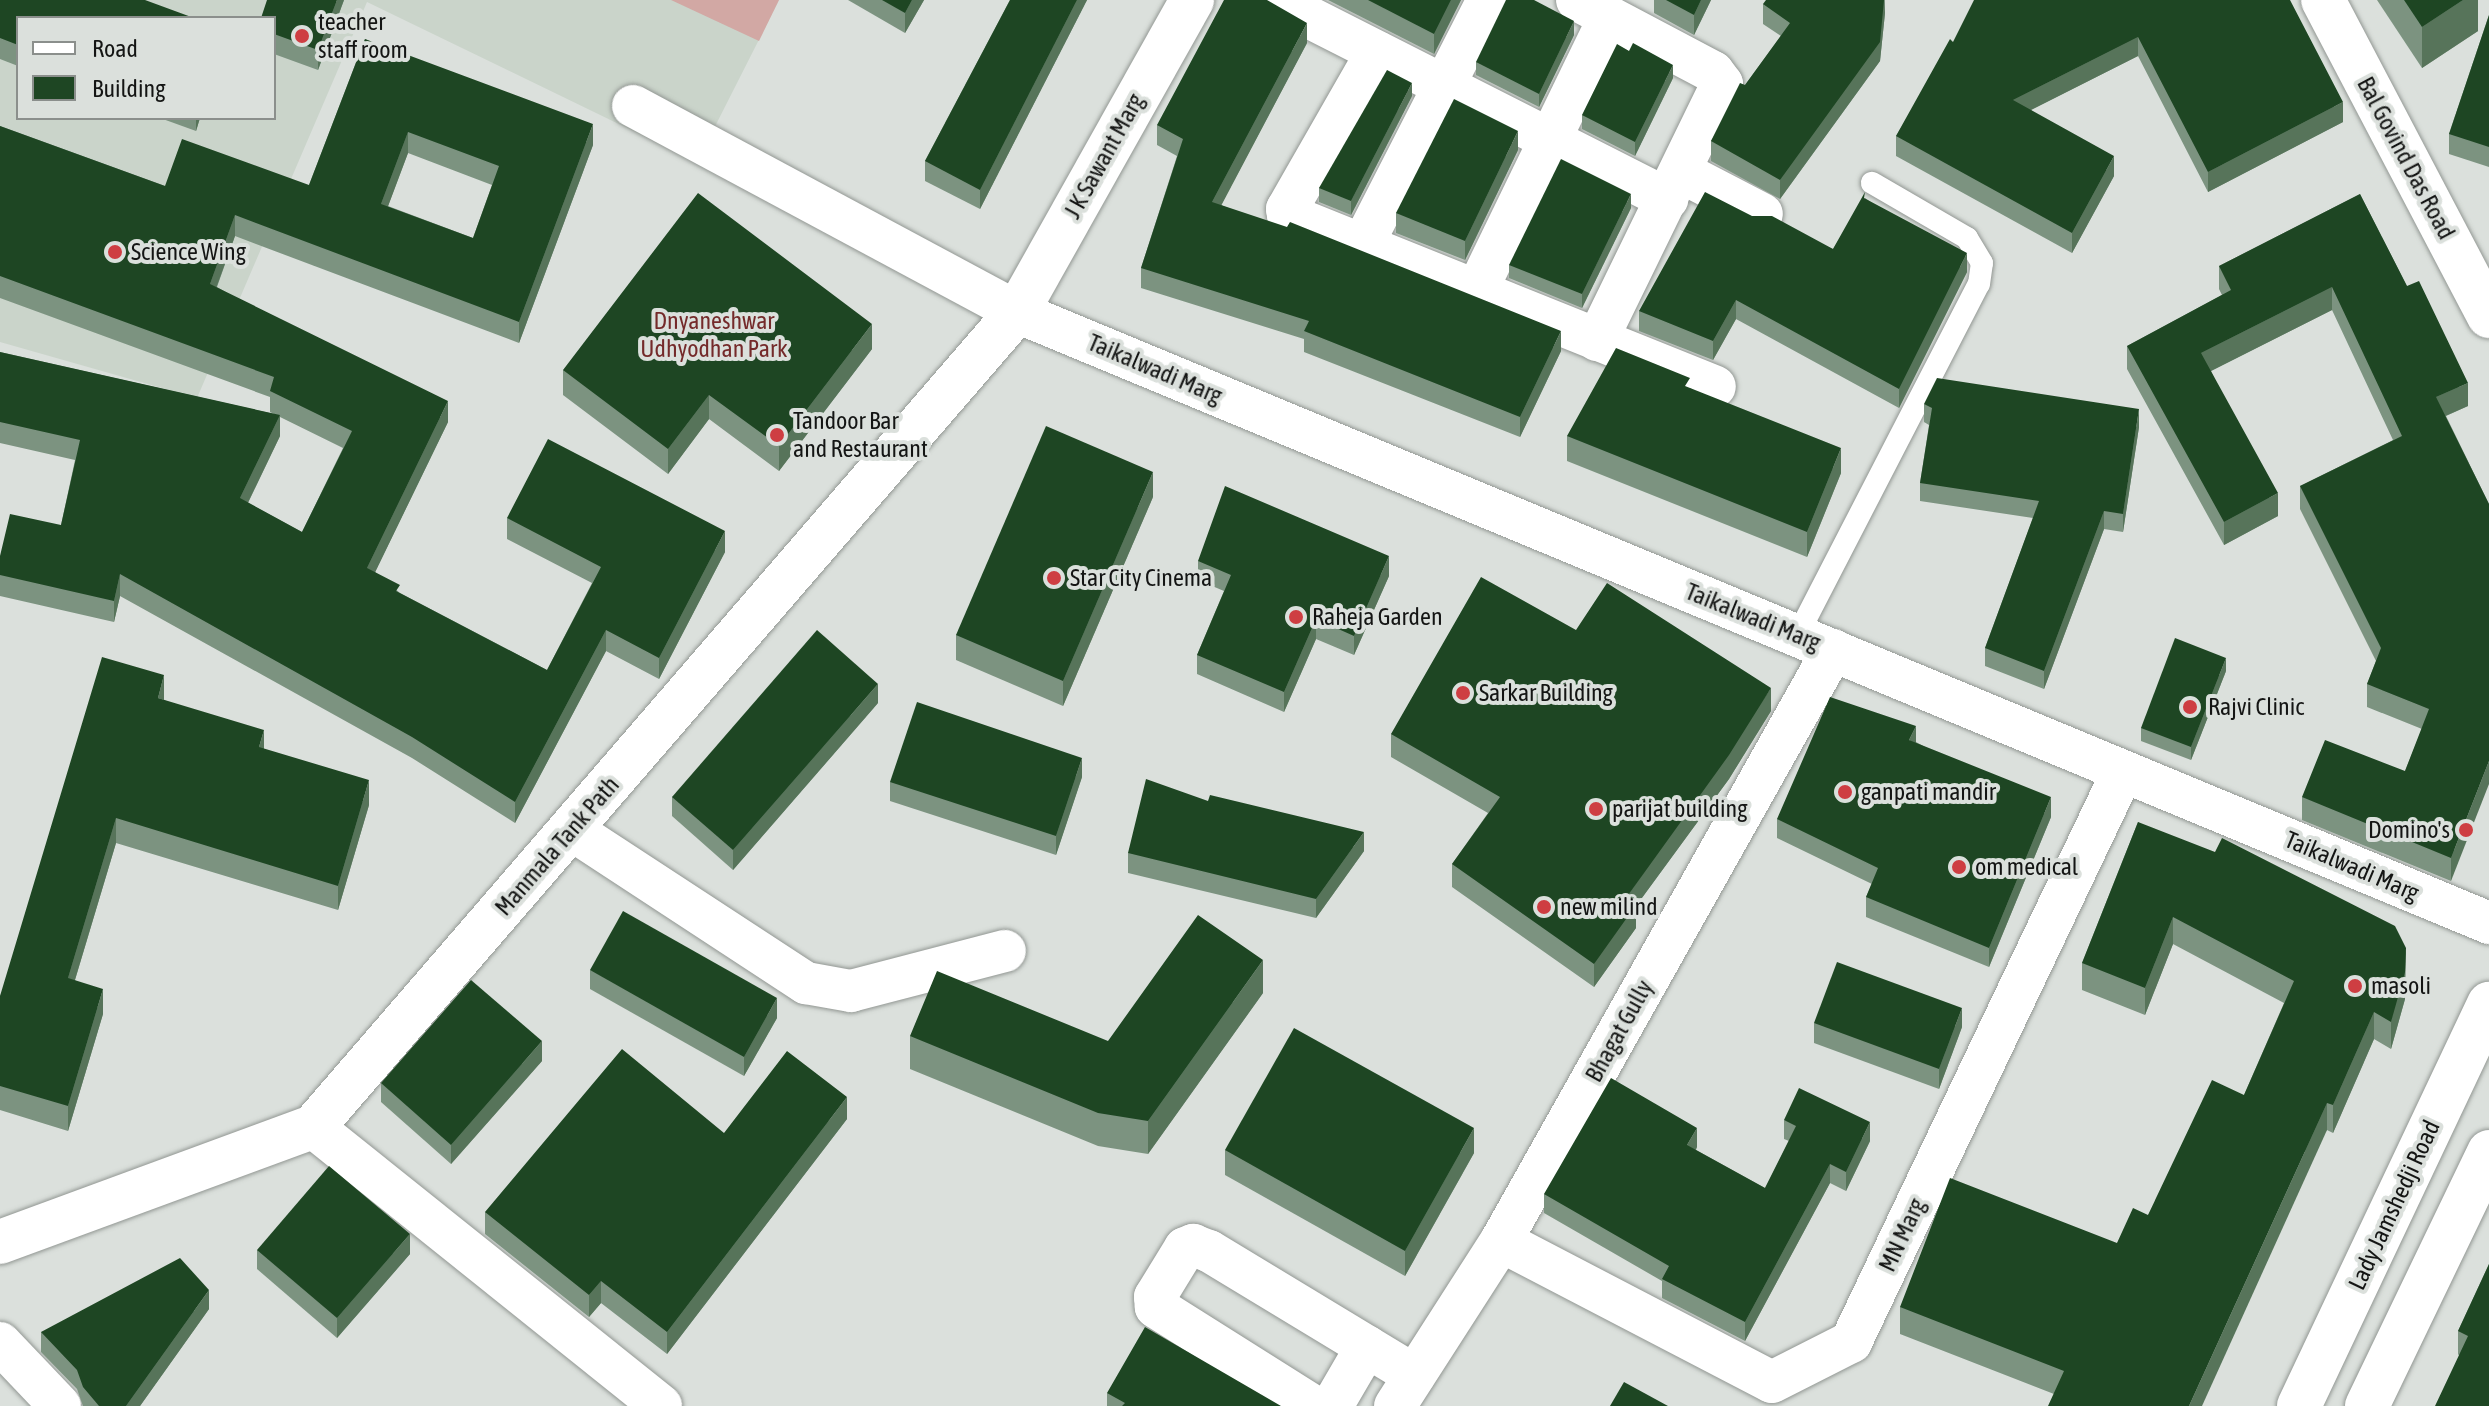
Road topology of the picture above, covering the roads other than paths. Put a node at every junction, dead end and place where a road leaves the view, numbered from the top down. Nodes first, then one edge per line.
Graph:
1 (1192, 0) edge
2 (1275, 0) edge
3 (1488, 0) edge
4 (2323, 0) edge
5 (1593, 9) edge
6 (1340, 15) edge
7 (1377, 52) junction
8 (1444, 86) junction
9 (633, 106) dead end
10 (1551, 140) junction
11 (1872, 183) dead end
12 (1674, 185) junction
13 (1762, 214) edge
14 (1362, 246) junction
15 (1476, 292) junction
16 (1017, 312) junction
17 (2489, 315) edge
18 (1597, 340) junction
19 (1715, 387) dead end
20 (1815, 643) junction
21 (2123, 771) junction
22 (572, 830) junction
23 (2489, 923) edge
24 (1005, 951) dead end
25 (2489, 1004) edge
26 (313, 1127) junction
27 (2489, 1152) edge
28 (1501, 1241) junction
29 (0, 1242) edge
30 (0, 1343) edge
31 (1367, 1346) junction
32 (1404, 1390) edge
33 (60, 1406) edge
34 (661, 1406) edge
35 (1313, 1406) edge
36 (1332, 1406) edge
37 (2299, 1406) edge
38 (2367, 1406) edge

1 - 16 street, J K Sawant Marg
2 - 6 street
3 - 8 street
4 - 17 street, Bal Govind Das Road
5 - 10 street
5 - 12 street
6 - 7 street
7 - 8 street
7 - 14 street
8 - 10 street
8 - 14 street
9 - 16 street, Taikalwadi Marg
10 - 12 street
10 - 15 street
11 - 20 lane
12 - 13 street
12 - 18 street
14 - 15 street
15 - 18 street
16 - 20 street, Taikalwadi Marg
16 - 22 street, Manmala Tank Path
18 - 19 street
20 - 21 street, Taikalwadi Marg
20 - 28 street, Bhagat Gully
21 - 23 street, Taikalwadi Marg
21 - 28 street, MN Marg
22 - 24 street
22 - 26 street, Manmala Tank Path
25 - 37 street, Lady Jamshedji Road
26 - 29 street, Manmala Tank Path
26 - 34 street
27 - 38 street
28 - 32 street, Bhagat Gully
30 - 33 street
31 - 32 street
31 - 35 street
31 - 36 street

